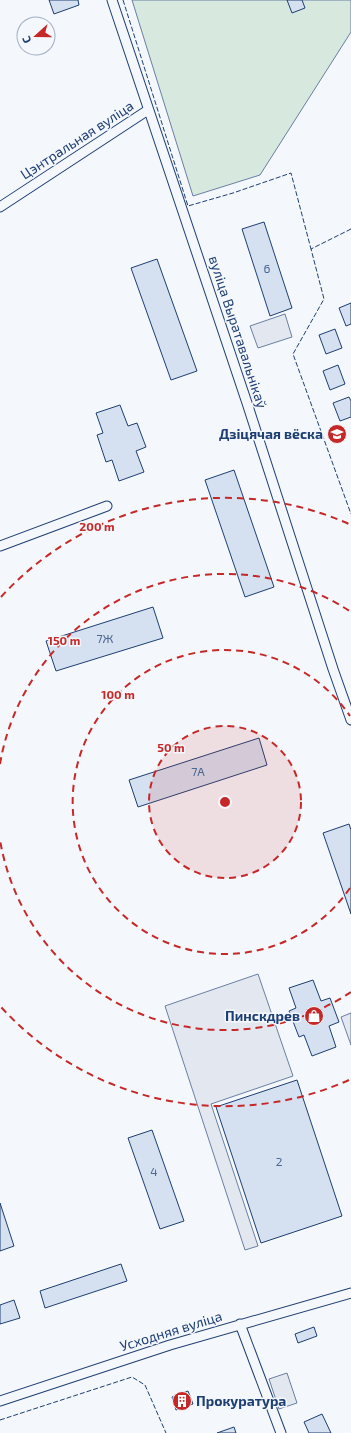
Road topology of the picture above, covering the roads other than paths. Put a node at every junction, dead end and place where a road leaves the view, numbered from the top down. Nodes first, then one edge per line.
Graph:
1 (112, 0) edge
2 (148, 110) junction
3 (0, 207) edge
4 (107, 506) dead end
5 (0, 546) edge
6 (351, 720) edge
7 (351, 1293) edge
8 (240, 1324) junction
9 (0, 1401) edge
10 (281, 1433) edge

1 - 2 street, вуліца Выратавальнікаў
2 - 3 street, Цэнтральная вуліца
2 - 6 street, вуліца Выратавальнікаў
4 - 5 street
7 - 8 street, Усходняя вуліца
8 - 9 street, Усходняя вуліца
8 - 10 street

